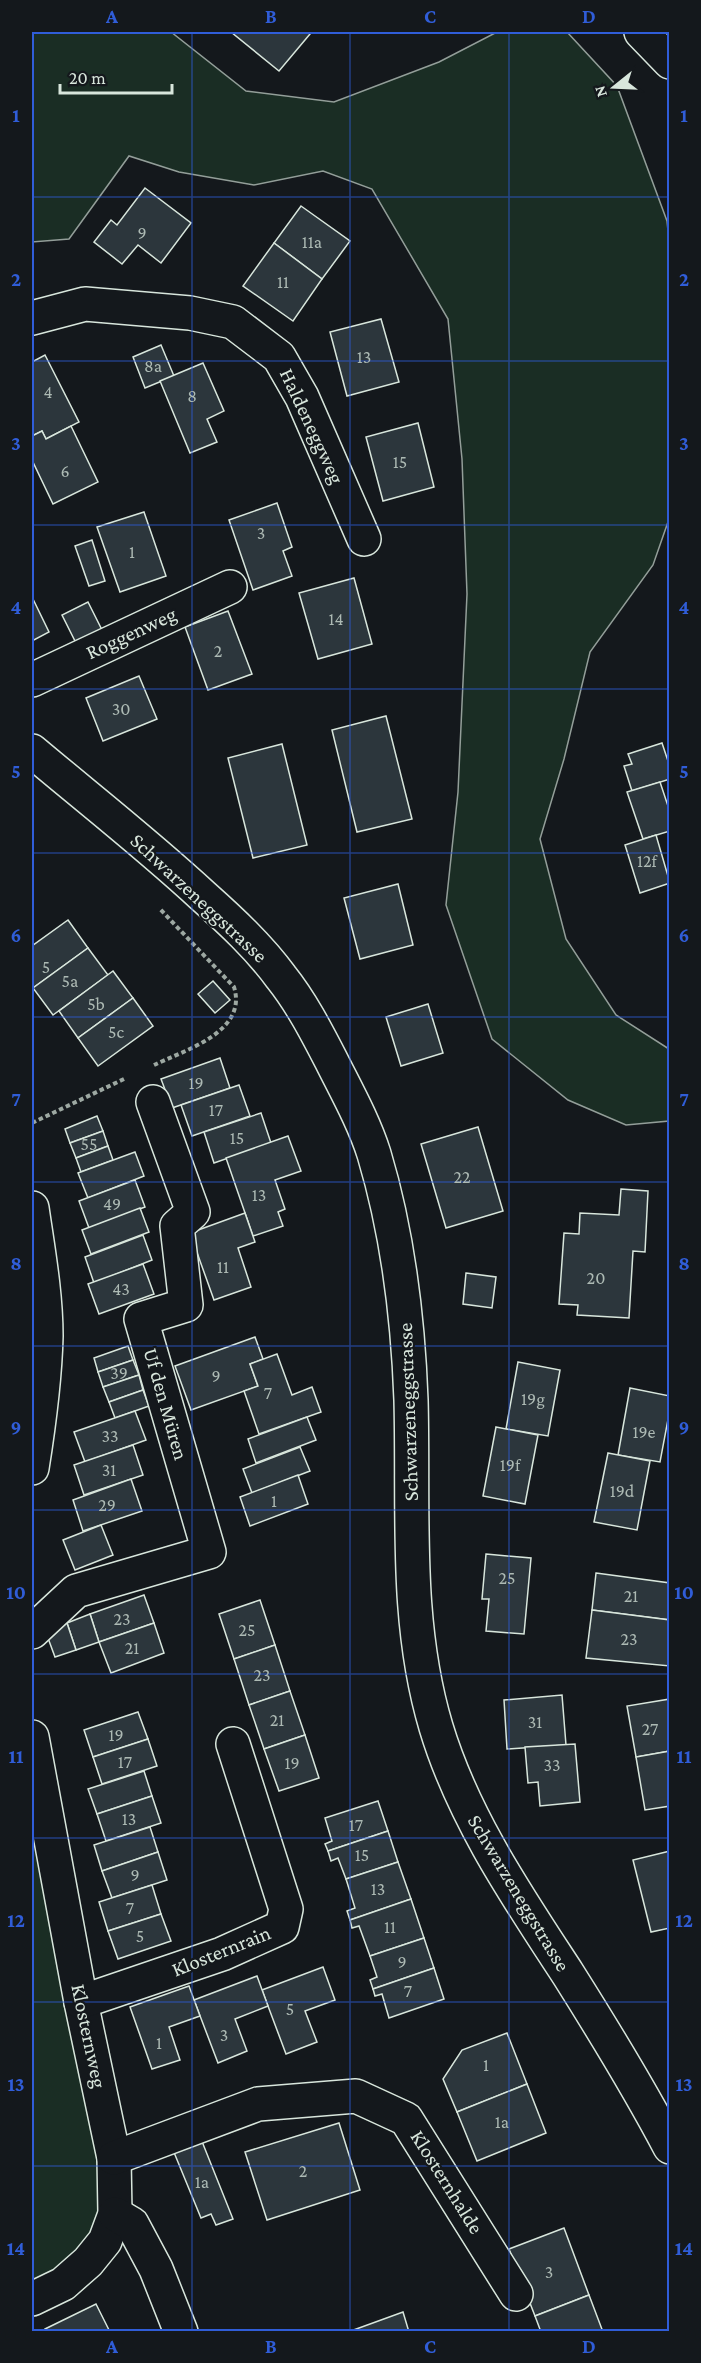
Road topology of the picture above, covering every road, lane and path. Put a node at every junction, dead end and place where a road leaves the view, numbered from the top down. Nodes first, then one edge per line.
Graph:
1 (641, 32) edge
2 (669, 62) edge
3 (32, 318) edge
4 (364, 539) dead end
5 (230, 587) dead end
6 (32, 680) edge
7 (32, 751) edge
8 (155, 904) dead end
9 (148, 1068) dead end
10 (127, 1078) dead end
11 (153, 1102) dead end
12 (32, 1123) edge
13 (32, 1208) edge
14 (32, 1468) edge
15 (32, 1632) edge
16 (32, 1737) edge
17 (233, 1744) dead end
18 (81, 2002) junction
19 (669, 2147) edge
20 (114, 2158) junction
21 (115, 2214) junction
22 (516, 2294) dead end
23 (32, 2299) edge
24 (181, 2331) edge

1 - 2 street
3 - 4 street, Haldeneggweg
5 - 6 street, Roggenweg
7 - 19 street, Schwarzeneggstrasse
8 - 9 path
10 - 12 path
11 - 15 street, Uf den Müren
13 - 14 street
16 - 18 street, Klosternweg
17 - 18 street, Klosternrain
18 - 20 street, Klosternweg
20 - 21 street, Klosternweg
20 - 22 street, Klosternhalde
21 - 23 street, Klosternweg
21 - 24 street

